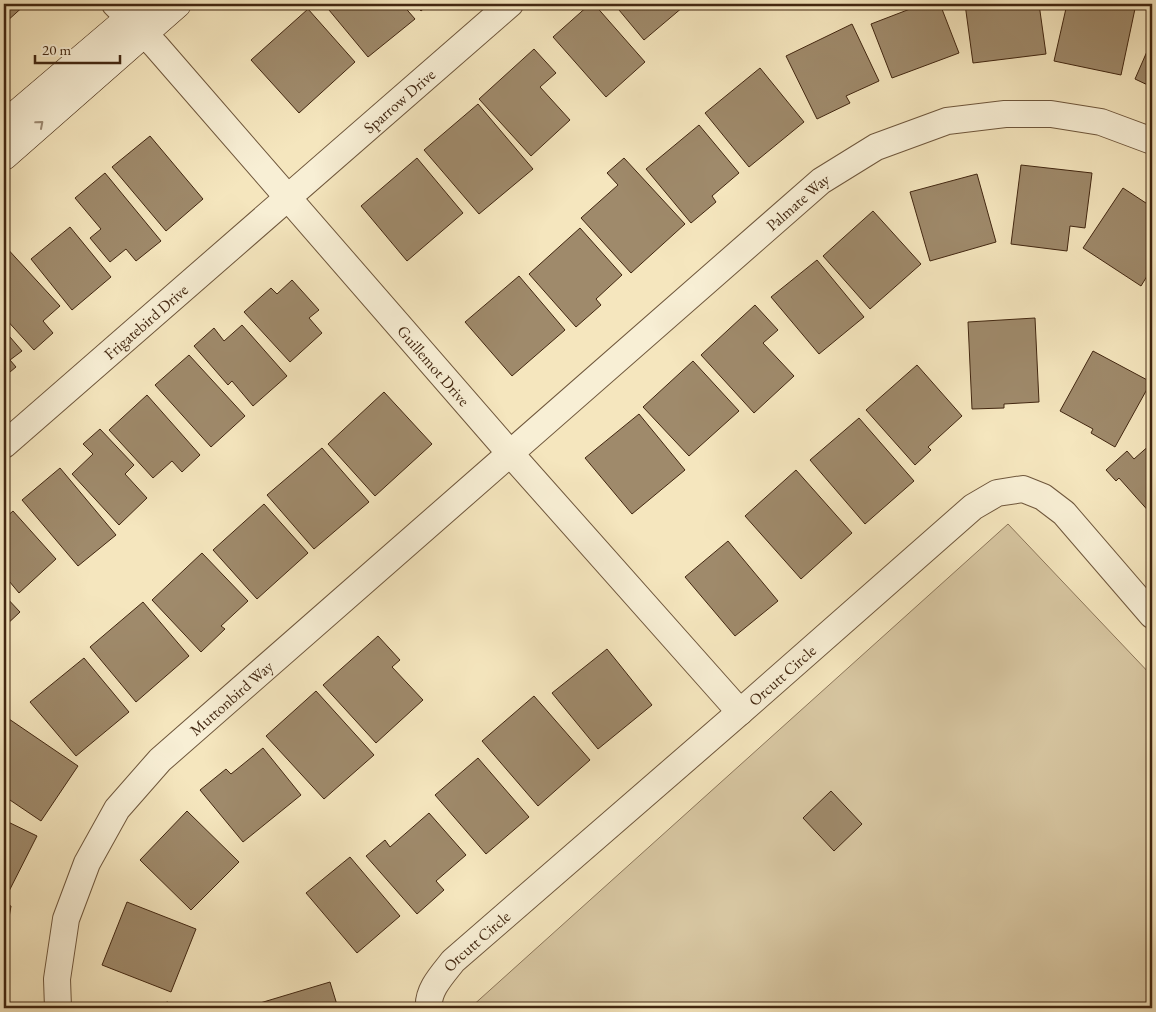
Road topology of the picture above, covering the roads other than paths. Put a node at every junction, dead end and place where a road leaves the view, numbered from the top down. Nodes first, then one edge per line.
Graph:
1 (177, 4) edge
2 (510, 4) edge
3 (133, 15) edge
4 (4, 125) edge
5 (1152, 141) edge
6 (4, 156) edge
7 (287, 198) junction
8 (4, 446) edge
9 (509, 452) junction
10 (1152, 615) edge
11 (740, 712) junction
12 (58, 1008) edge
13 (429, 1008) edge

1 - 3 main road
2 - 7 street, Sparrow Drive
3 - 4 main road
6 -> 3 main road
3 - 7 street, Guillemot Drive
5 - 9 street, Palmate Way
7 - 8 street, Frigatebird Drive
7 - 9 street, Guillemot Drive
9 - 11 street, Guillemot Drive
9 - 12 street, Muttonbird Way
10 - 11 street, Orcutt Circle
11 - 13 street, Orcutt Circle

